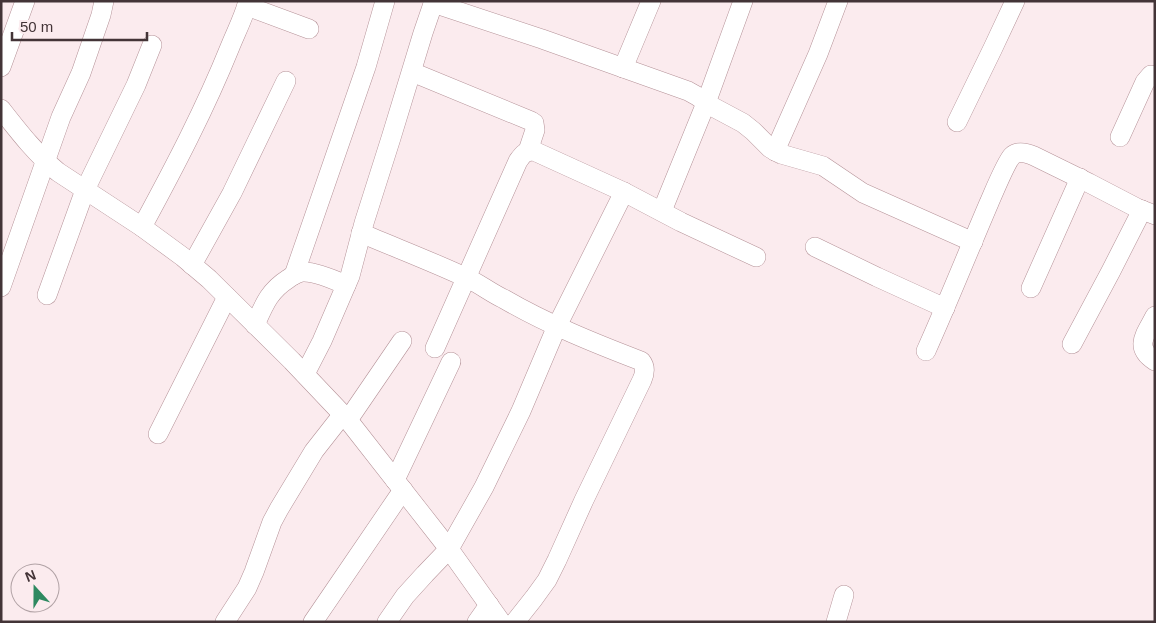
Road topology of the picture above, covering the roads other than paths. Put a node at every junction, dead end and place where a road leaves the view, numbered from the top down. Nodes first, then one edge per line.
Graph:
1 (25, 1) edge
2 (104, 1) edge
3 (385, 1) edge
4 (651, 1) edge
5 (742, 1) edge
6 (838, 1) edge
7 (1014, 1) edge
8 (434, 2) edge
9 (248, 4) edge
10 (309, 29) dead end
11 (152, 45) dead end
12 (1, 67) edge
13 (623, 68) junction
14 (412, 72) junction
15 (1153, 72) edge
16 (286, 80) dead end
17 (706, 103) junction
18 (1, 109) edge
19 (957, 122) dead end
20 (1120, 137) dead end
21 (528, 151) junction
22 (774, 151) junction
23 (45, 162) junction
24 (1080, 178) junction
25 (85, 190) junction
26 (624, 192) junction
27 (662, 211) junction
28 (1148, 212) edge
29 (142, 227) junction
30 (361, 233) junction
31 (973, 242) junction
32 (815, 247) dead end
33 (756, 257) dead end
34 (192, 265) junction
35 (294, 275) junction
36 (466, 278) junction
37 (346, 286) junction
38 (1, 287) edge
39 (1031, 288) dead end
40 (47, 295) dead end
41 (227, 297) junction
42 (944, 308) junction
43 (1155, 316) edge
44 (256, 325) junction
45 (557, 326) junction
46 (402, 341) dead end
47 (1072, 344) dead end
48 (435, 348) dead end
49 (926, 351) dead end
50 (1155, 361) edge
51 (451, 362) dead end
52 (305, 374) junction
53 (345, 417) junction
54 (158, 434) dead end
55 (399, 485) junction
56 (450, 549) junction
57 (844, 595) dead end
58 (489, 605) junction
59 (225, 622) edge
60 (314, 622) edge
61 (387, 622) edge
62 (477, 622) edge
63 (501, 622) edge
64 (515, 622) edge
65 (836, 622) edge

1 - 12 street
2 - 23 street
3 - 35 street
4 - 13 street
5 - 17 street
6 - 22 street
7 - 19 street
8 - 13 street
8 - 14 street
9 - 10 street
9 - 29 street
11 - 25 street
13 - 17 street
14 - 21 street
14 - 30 street
15 - 20 street
16 - 34 street
17 - 22 street
17 - 27 street
18 - 23 street
21 - 26 street
21 - 36 street
22 - 31 street
23 - 25 street
23 - 38 street
24 - 28 street
24 - 31 street
24 - 39 street
25 - 29 street
25 - 40 street
26 - 27 street
26 - 45 street
27 - 33 street
28 - 47 street
29 - 34 street
30 - 36 street
30 - 37 street
31 - 42 street
32 - 42 street
34 - 41 street
35 - 37 street
35 - 44 street
36 - 45 street
36 - 48 street
37 - 52 street
41 - 44 street
41 - 54 street
42 - 49 street
43 - 50 street
44 - 52 street
45 - 56 street
45 - 64 street
46 - 53 street
51 - 55 street
52 - 53 street
53 - 55 street
53 - 59 street
55 - 56 street
55 - 60 street
56 - 58 street
56 - 61 street
57 - 65 street
58 - 62 street
58 - 63 street

